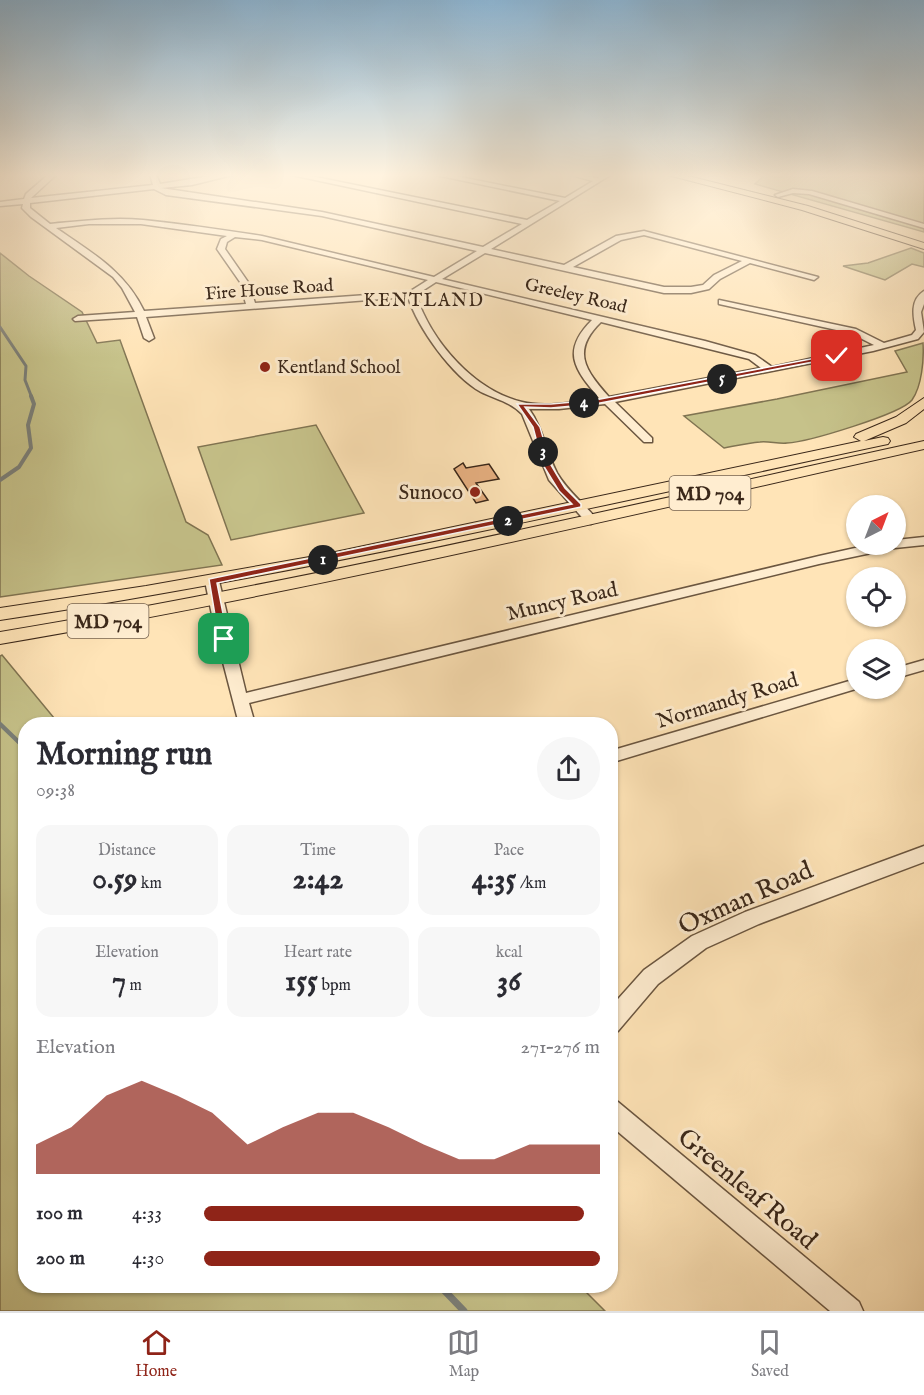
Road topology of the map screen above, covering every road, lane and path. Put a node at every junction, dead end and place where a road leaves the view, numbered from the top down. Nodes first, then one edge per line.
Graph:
1 (63, 235) edge
2 (232, 235) edge
3 (240, 235) edge
4 (422, 235) edge
5 (508, 235) edge
6 (633, 235) edge
7 (652, 235) edge
8 (891, 235) edge
9 (924, 246) edge
10 (485, 249) junction
11 (749, 260) junction
12 (567, 267) junction
13 (814, 277) dead end
14 (435, 279) junction
15 (411, 294) junction
16 (924, 294) edge
17 (722, 302) dead end
18 (251, 307) junction
19 (141, 315) junction
20 (600, 317) junction
21 (78, 319) dead end
22 (149, 338) dead end
23 (883, 346) junction
24 (770, 370) junction
25 (608, 400) junction
26 (924, 402) edge
27 (520, 405) junction
28 (924, 432) edge
29 (648, 440) dead end
30 (924, 445) edge
31 (924, 450) edge
32 (775, 464) junction
33 (829, 467) junction
34 (578, 506) junction
35 (591, 520) junction
36 (924, 541) edge
37 (906, 543) edge
38 (846, 554) edge
39 (214, 590) junction
40 (0, 614) edge
41 (0, 638) edge
42 (924, 665) edge
43 (906, 670) edge
44 (846, 687) edge
45 (240, 700) junction
46 (245, 717) edge
47 (618, 755) edge
48 (924, 854) edge
49 (618, 1015) edge
50 (618, 1117) edge
51 (850, 1311) edge

1 - 19 street
2 - 18 street
3 - 14 street, Greeley Road
4 - 10 street
5 - 10 street, Fire House Road
6 - 12 street
7 - 11 street
8 - 9 main road
10 - 12 street
10 - 14 street, Fire House Road
11 - 12 street
11 - 13 street
14 - 15 street, Fire House Road
14 - 20 street, Greeley Road
15 - 18 street, Fire House Road
15 - 27 street
16 - 23 street
17 - 23 street
18 - 19 street, Fire House Road
19 - 21 street, Fire House Road
19 - 22 street
20 - 24 street, Greeley Road
20 - 25 street
23 - 24 street
24 - 25 street
25 - 27 street
25 - 29 street
26 - 32 main road
27 - 34 street
28 - 32 main road, MD 704
30 - 33 main road, MD 704
31 - 33 main road
32 - 34 main road, MD 704
33 - 35 main road, MD 704
34 - 35 street
34 - 39 main road, MD 704
35 - 39 main road, MD 704
36 - 37 street, Muncy Road
38 - 45 street, Muncy Road
39 - 40 main road, MD 704
39 - 41 main road, MD 704
39 - 45 street
42 - 43 street
44 - 47 street, Normandy Road
45 - 46 street
48 - 49 street, Oxman Road
50 - 51 street, Greenleaf Road

